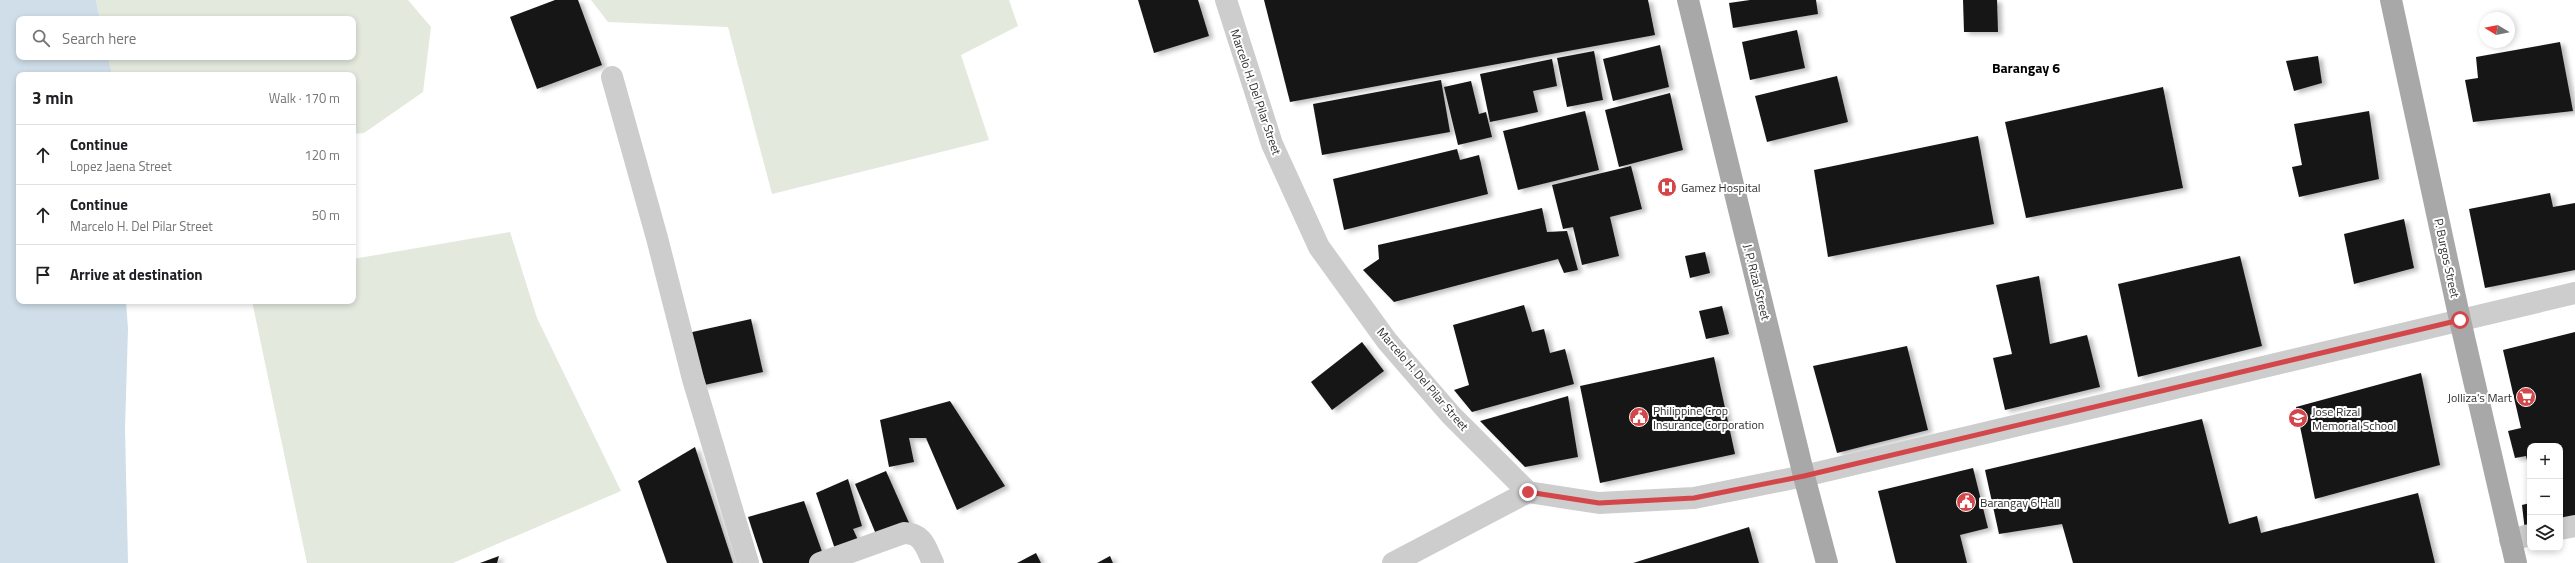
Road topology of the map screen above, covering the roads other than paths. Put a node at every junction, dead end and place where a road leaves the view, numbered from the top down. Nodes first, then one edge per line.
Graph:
1 (1226, 0) edge
2 (1688, 0) edge
3 (2391, 0) edge
4 (612, 77) dead end
5 (2575, 293) edge
6 (2460, 320) junction
7 (1804, 476) junction
8 (1528, 492) junction
9 (2575, 526) edge
10 (2563, 528) edge
11 (2520, 538) edge
12 (748, 563) edge
13 (820, 563) edge
14 (933, 563) edge
15 (1393, 563) edge
16 (1827, 563) edge
17 (2516, 563) edge

1 - 8 street, Marcelo H. Del Pilar Street
2 - 7 main road, J. P. Rizal Street
3 - 6 main road, P. Burgos Street
4 - 12 street
5 - 6 street
6 - 7 street
6 - 11 main road, P. Burgos Street
7 - 8 street
7 - 16 main road, J. P. Rizal Street
8 - 15 street
9 - 10 street
11 - 17 main road, P. Burgos Street
13 - 14 street

